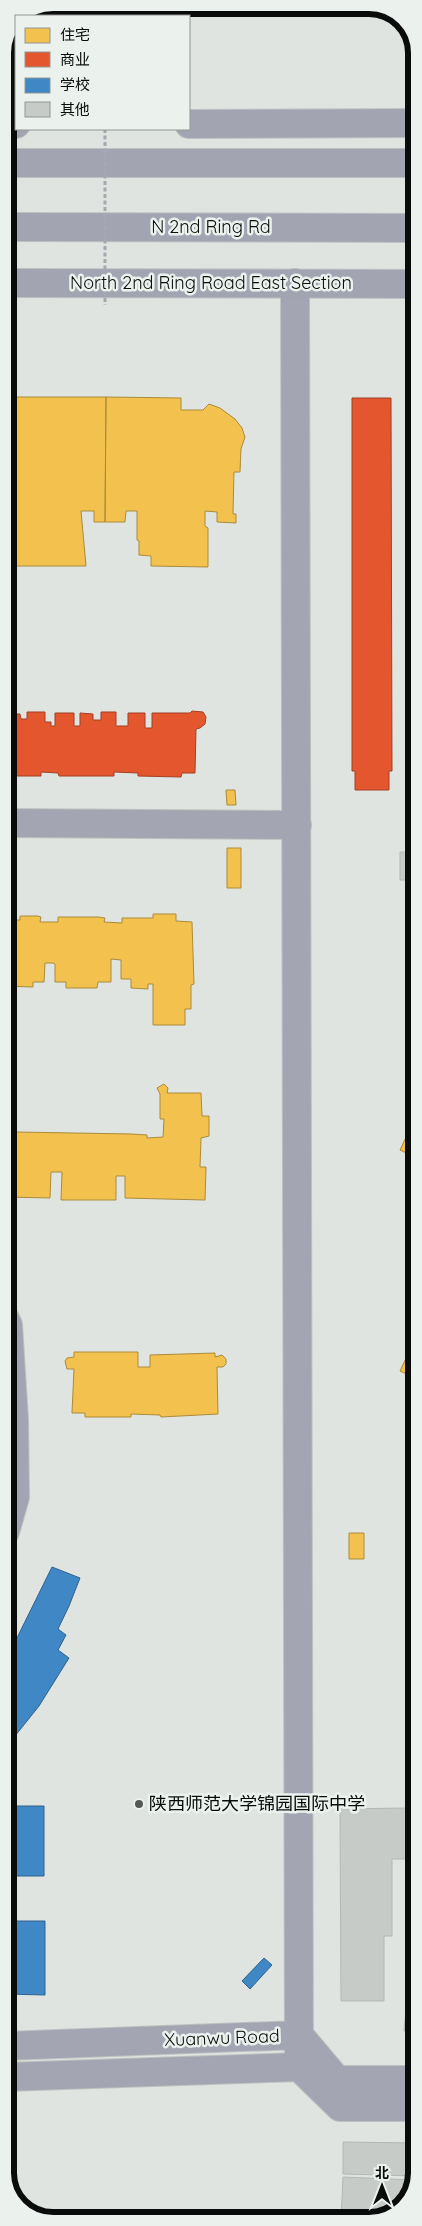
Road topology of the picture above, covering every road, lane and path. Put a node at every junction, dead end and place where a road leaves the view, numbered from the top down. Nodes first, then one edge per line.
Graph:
1 (408, 123) edge
2 (190, 124) edge
3 (105, 130) edge
4 (14, 163) edge
5 (408, 163) edge
6 (14, 228) edge
7 (408, 228) edge
8 (14, 283) edge
9 (295, 283) junction
10 (408, 284) edge
11 (105, 305) dead end
12 (14, 823) edge
13 (297, 825) junction
14 (14, 1420) edge
15 (14, 1500) edge
16 (299, 2035) junction
17 (14, 2046) edge
18 (300, 2067) junction
19 (14, 2077) edge
20 (408, 2080) edge
21 (408, 2107) edge

1 - 2 main road
3 - 11 path, bridge
4 - 5 highway
6 - 7 highway, N 2nd Ring Rd
8 - 9 main road, North 2nd Ring Road East Section
9 - 10 main road, North 2nd Ring Road East Section
9 - 13 street
12 - 13 street
13 - 16 street
14 - 15 street
16 - 17 street, Xuanwu Road
16 - 18 street
16 - 20 street, Xuanwu Road
18 - 19 street, Xuanwu Road
18 - 21 street

